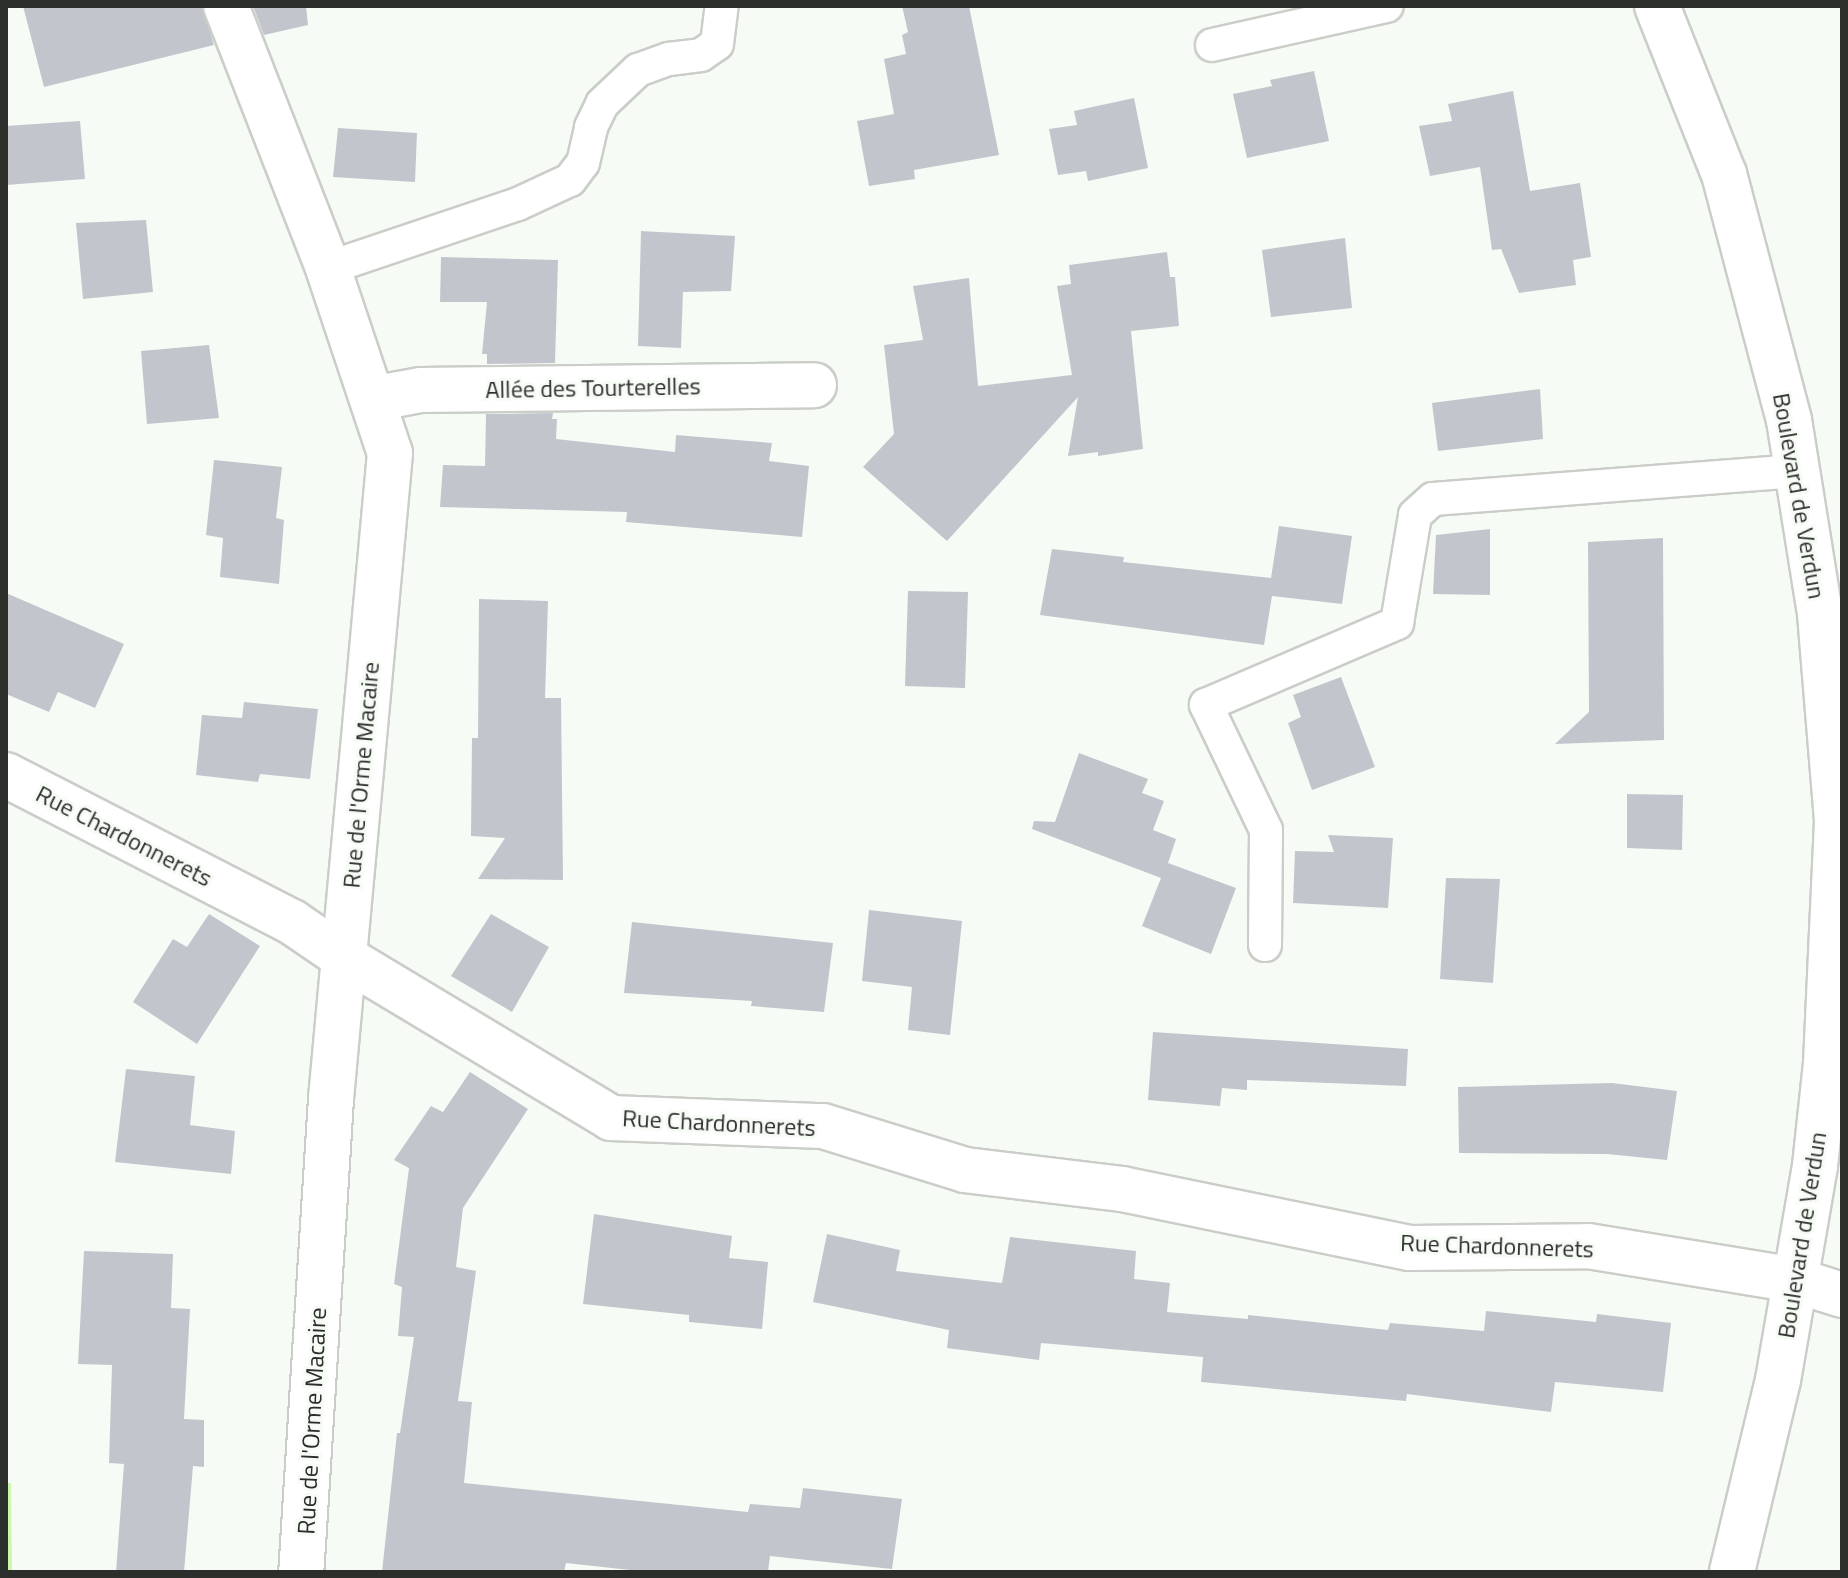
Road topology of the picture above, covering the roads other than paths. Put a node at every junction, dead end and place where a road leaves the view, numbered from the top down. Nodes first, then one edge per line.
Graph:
1 (226, 6) edge
2 (722, 6) edge
3 (1387, 6) edge
4 (1657, 6) edge
5 (1212, 45) dead end
6 (328, 268) junction
7 (814, 385) dead end
8 (372, 399) junction
9 (1797, 471) junction
10 (6, 775) edge
11 (1840, 822) edge
12 (1265, 945) dead end
13 (345, 958) junction
14 (1795, 1280) junction
15 (1842, 1295) edge
16 (301, 1572) edge
17 (1732, 1572) edge

1 - 6 street, Rue de l'Orme Macaire
2 - 6 lane
3 - 5 lane
4 - 9 street, Boulevard de Verdun
6 - 8 street, Rue de l'Orme Macaire
7 - 8 street, Allée des Tourterelles
8 - 13 street, Rue de l'Orme Macaire
9 - 11 street, Boulevard de Verdun
9 - 12 lane
10 - 13 street, Rue Chardonnerets
11 - 14 street, Boulevard de Verdun
13 - 14 street, Rue Chardonnerets
13 - 16 street, Rue de l'Orme Macaire
14 - 15 street, Rue Chardonnerets
14 - 17 street, Boulevard de Verdun

